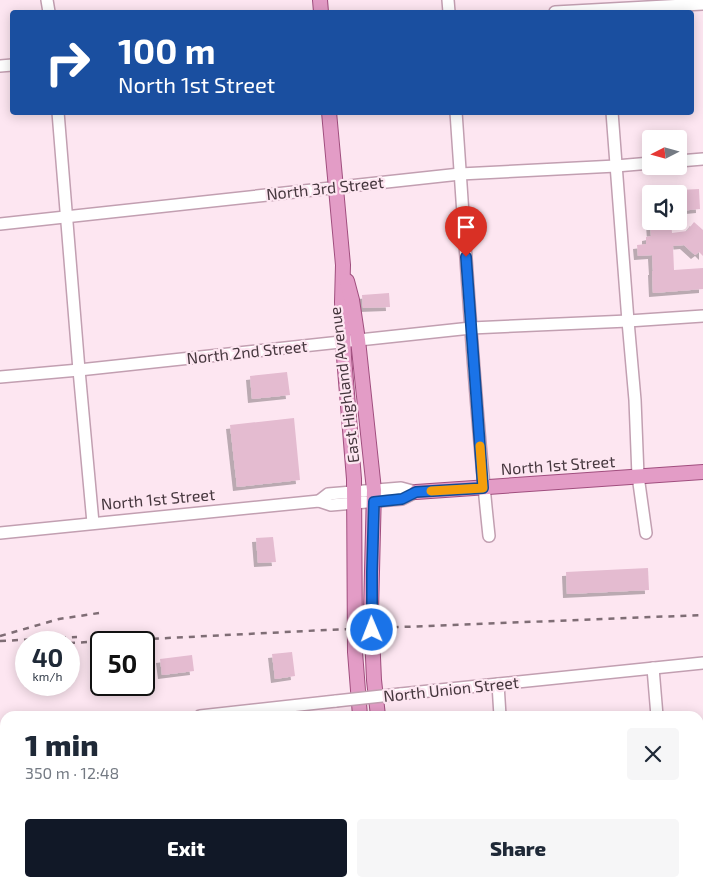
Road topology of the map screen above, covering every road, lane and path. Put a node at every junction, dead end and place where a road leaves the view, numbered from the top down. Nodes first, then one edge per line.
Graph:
1 (703, 4) edge
2 (604, 7) edge
3 (575, 10) edge
4 (58, 115) edge
5 (329, 115) edge
6 (456, 115) edge
7 (612, 115) edge
8 (703, 159) edge
9 (688, 160) edge
10 (642, 164) edge
11 (616, 166) junction
12 (460, 174) junction
13 (335, 187) junction
14 (66, 217) junction
15 (0, 224) edge
16 (343, 265) junction
17 (703, 316) edge
18 (628, 321) junction
19 (470, 328) junction
20 (358, 340) junction
21 (343, 341) junction
22 (79, 370) junction
23 (0, 377) edge
24 (703, 472) edge
25 (638, 476) junction
26 (483, 488) junction
27 (416, 492) joint
28 (374, 496) junction
29 (355, 497) junction
30 (93, 523) junction
31 (0, 533) edge
32 (646, 533) dead end
33 (488, 536) dead end
34 (703, 663) edge
35 (653, 668) junction
36 (498, 684) junction
37 (245, 711) edge
38 (360, 711) edge
39 (377, 711) edge
40 (500, 711) edge
41 (656, 711) edge

1 - 2 street
2 - 3 street
4 - 14 street
5 - 13 main road, East Highland Avenue
6 - 12 street
7 - 11 street
8 - 9 street
10 - 11 street, North 3rd Street
11 - 12 street, North 3rd Street
11 - 18 street
12 - 13 street, North 3rd Street
12 - 19 street
13 - 14 street, North 3rd Street
13 - 16 main road, East Highland Avenue
14 - 15 street, North 3rd Street
14 - 22 street
16 - 20 main road, East Highland Avenue
16 - 21 main road, East Highland Avenue
17 - 18 street, North 2nd Street
18 - 19 street, North 2nd Street
18 - 25 street
19 - 20 street, North 2nd Street
19 - 26 street
20 - 21 street, North 2nd Street
20 - 28 main road, East Highland Avenue
21 - 22 street, North 2nd Street
21 - 29 main road, East Highland Avenue
22 - 23 street, North 2nd Street
22 - 30 street
24 - 25 main road, North 1st Street
25 - 26 main road, North 1st Street
25 - 32 street
26 - 27 main road, North 1st Street
26 - 33 street
27 - 28 street, North 1st Street
28 - 29 street, North 1st Street
28 - 39 main road, East Highland Avenue
29 - 30 street, North 1st Street
29 - 38 main road, East Highland Avenue
30 - 31 street, North 1st Street
34 - 35 street, North Union Street
35 - 36 street, North Union Street
35 - 41 street
36 - 37 street, North Union Street, bridge
36 - 40 street

